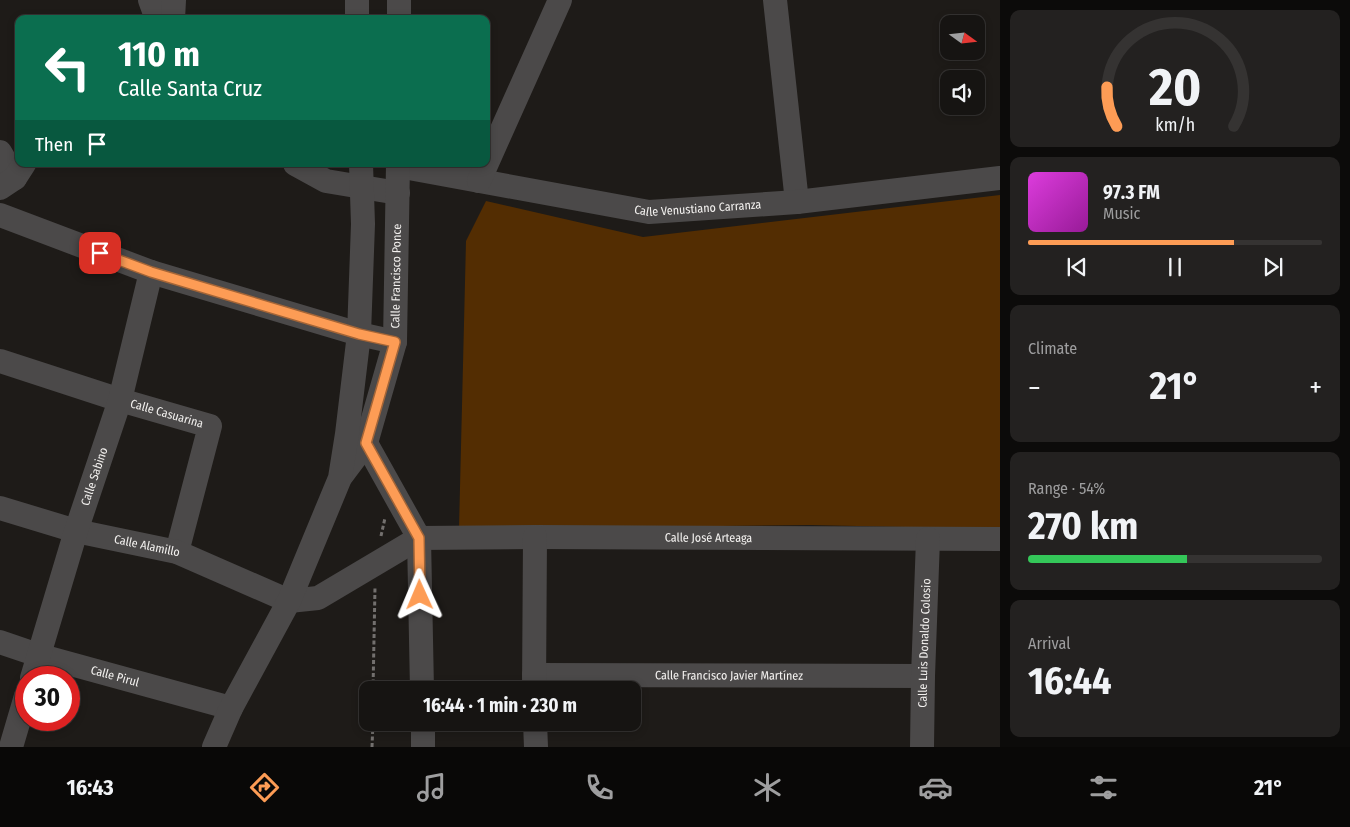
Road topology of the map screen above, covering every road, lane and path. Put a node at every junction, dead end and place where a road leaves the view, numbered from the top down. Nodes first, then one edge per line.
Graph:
1 (150, 0) edge
2 (174, 0) edge
3 (357, 0) edge
4 (399, 0) edge
5 (560, 0) edge
6 (775, 0) edge
7 (156, 15) edge
8 (173, 15) edge
9 (357, 15) edge
10 (399, 15) edge
11 (0, 152) edge
12 (490, 158) edge
13 (300, 167) edge
14 (398, 167) edge
15 (408, 167) edge
16 (486, 167) edge
17 (361, 175) edge
18 (13, 177) edge
19 (1000, 178) edge
20 (480, 181) junction
21 (398, 193) junction
22 (797, 202) junction
23 (0, 215) edge
24 (151, 272) junction
25 (359, 334) junction
26 (395, 342) junction
27 (0, 361) edge
28 (120, 400) junction
29 (357, 438) junction
30 (391, 490) junction
31 (0, 508) edge
32 (76, 531) junction
33 (535, 537) junction
34 (419, 538) junction
35 (928, 539) junction
36 (1000, 539) edge
37 (177, 552) junction
38 (376, 563) junction
39 (289, 601) junction
40 (0, 642) edge
41 (38, 655) junction
42 (35, 666) edge
43 (923, 676) junction
44 (373, 681) edge
45 (422, 681) edge
46 (534, 681) edge
47 (599, 681) edge
48 (231, 708) junction
49 (16, 731) edge
50 (372, 731) edge
51 (423, 731) edge
52 (535, 731) edge
53 (11, 747) edge
54 (214, 747) edge
55 (372, 747) edge
56 (423, 747) edge
57 (536, 747) edge
58 (922, 747) edge

1 - 7 street
2 - 8 street
3 - 9 street
4 - 10 street
5 - 12 street
6 - 22 street
11 - 18 street
13 - 17 street
14 - 21 street, Calle Francisco Ponce
15 - 20 street, Calle Venustiano Carranza
16 - 20 street
17 - 21 street
17 - 25 street
19 - 22 street, Calle Venustiano Carranza
20 - 22 street, Calle Venustiano Carranza
21 - 26 street, Calle Francisco Ponce
23 - 24 street
24 - 25 street
24 - 28 street, Calle Sabino
25 - 26 street
25 - 29 street
26 - 29 street, Calle Francisco Ponce
27 - 28 street, Calle Casuarina
28 - 32 street, Calle Sabino
28 - 37 street, Calle Casuarina
29 - 30 street
29 - 39 street, Calle Francisco Ponce
30 - 34 street
30 - 38 path
31 - 32 street, Calle Alamillo
32 - 37 street, Calle Alamillo
32 - 41 street, Calle Sabino
33 - 34 street, Calle José Arteaga
33 - 35 street, Calle José Arteaga
33 - 46 street
34 - 38 street
34 - 45 street
35 - 36 street, Calle José Arteaga
35 - 43 street, Calle Luis Donaldo Colosio
37 - 39 street, Calle Alamillo
38 - 39 street
38 - 44 path
39 - 48 street, Calle Francisco Ponce
40 - 41 street, Calle Pirul
41 - 42 street, Calle Sabino
41 - 48 street, Calle Pirul
43 - 47 street, Calle Francisco Javier Martínez
43 - 58 street, Calle Luis Donaldo Colosio
48 - 54 street, Calle Francisco Ponce
49 - 53 street
50 - 55 path
51 - 56 street
52 - 57 street

